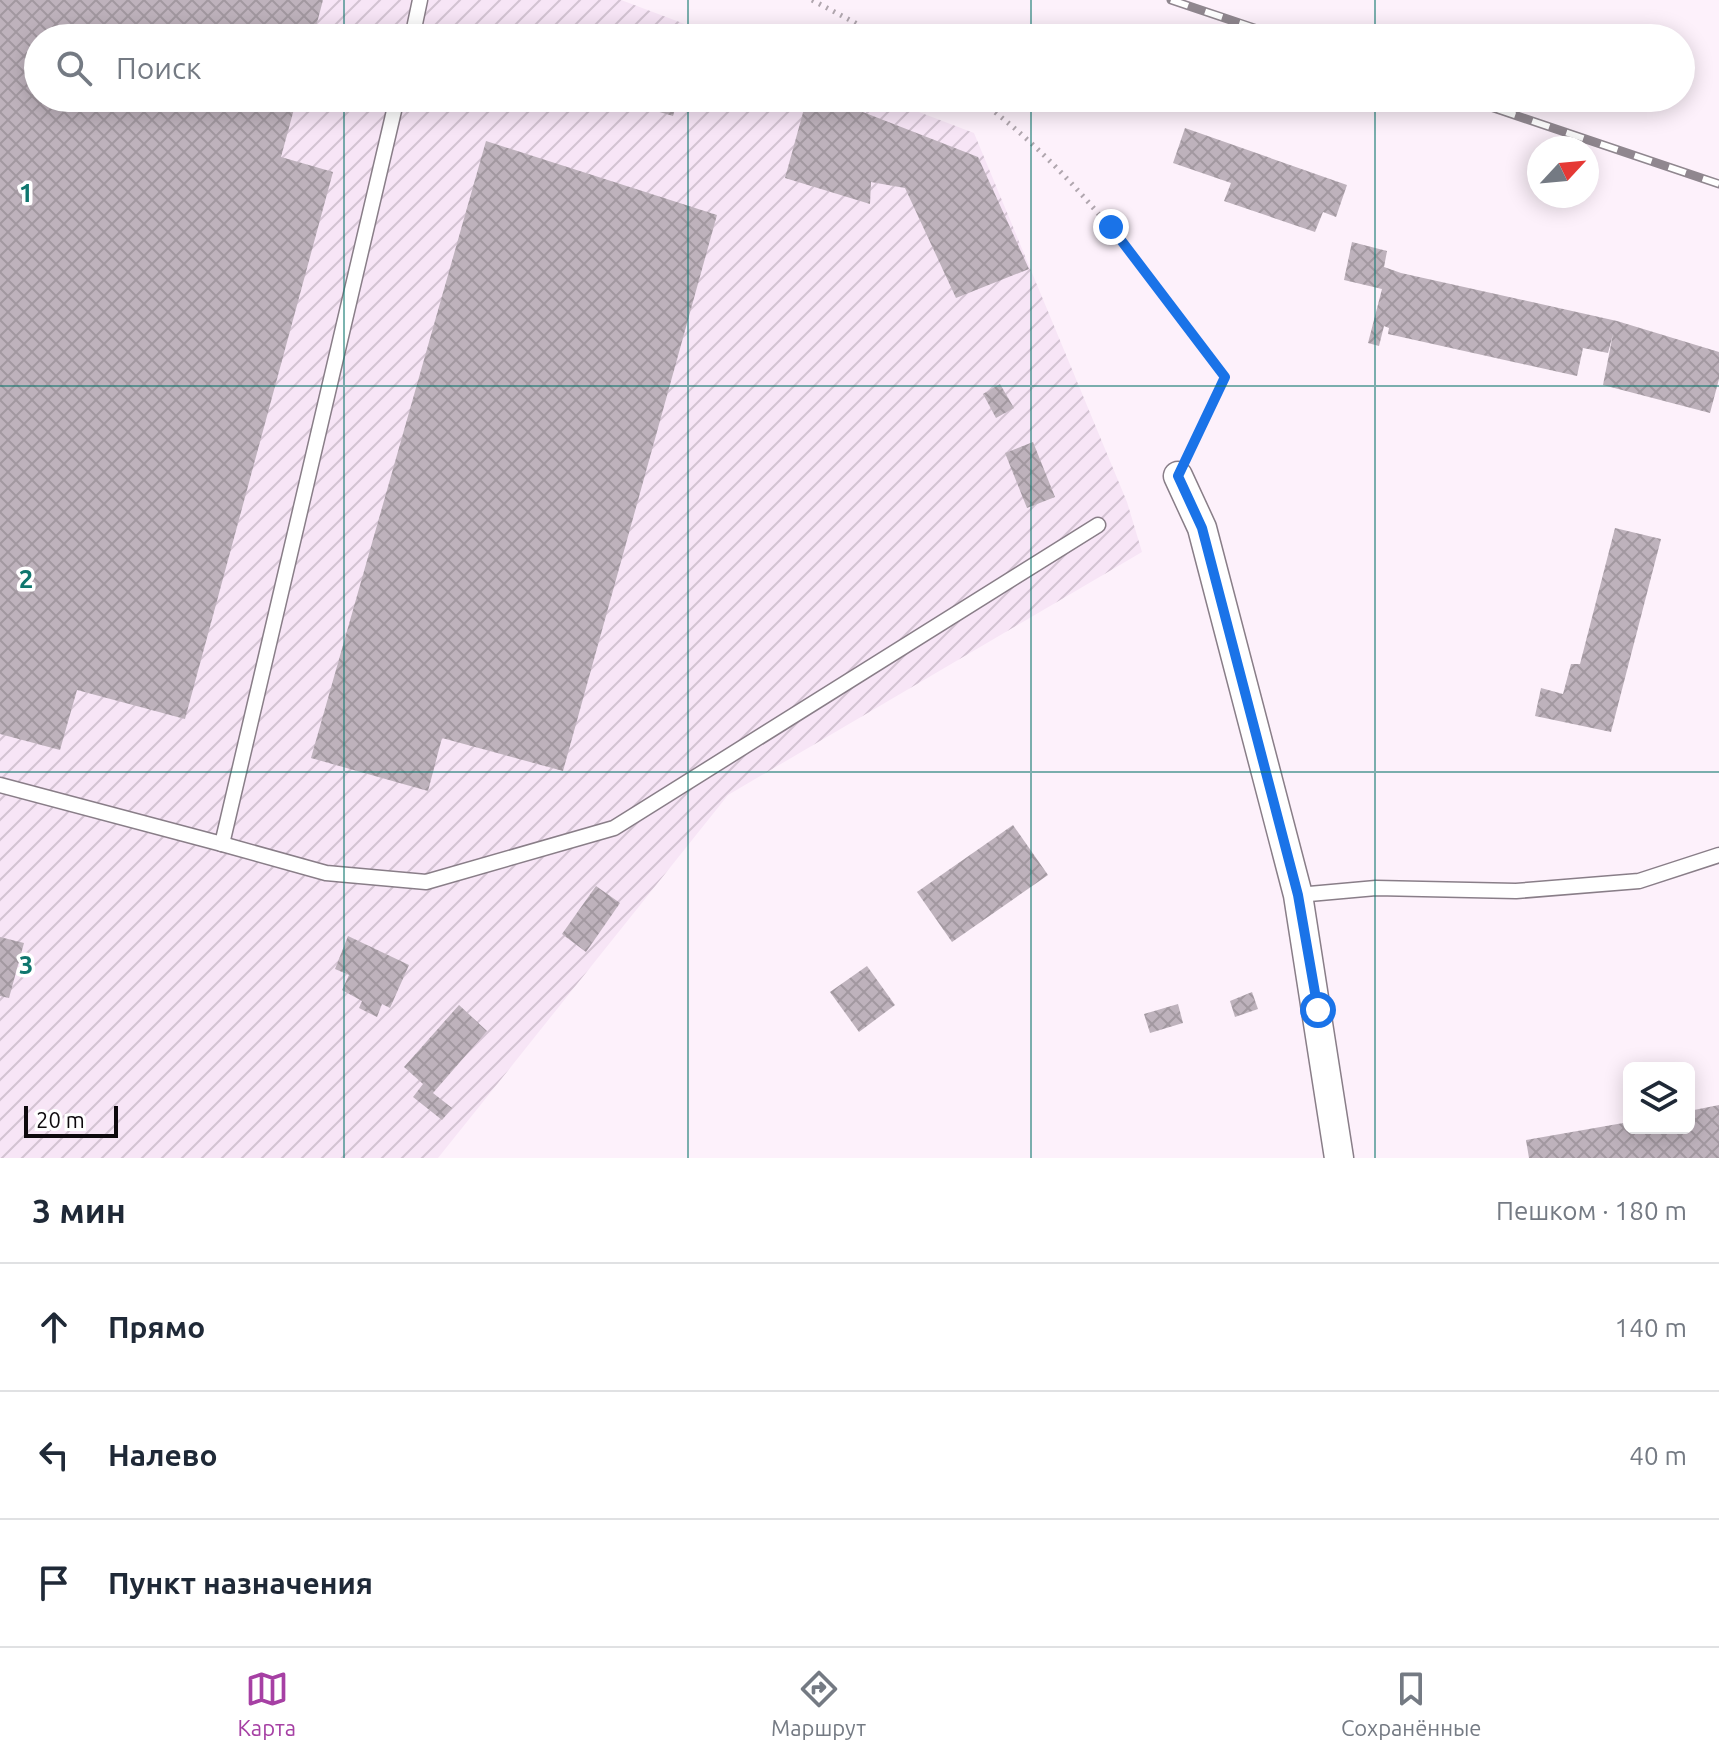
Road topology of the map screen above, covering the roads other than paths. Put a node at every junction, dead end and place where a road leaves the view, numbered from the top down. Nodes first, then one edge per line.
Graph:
1 (420, 0) edge
2 (415, 24) edge
3 (394, 112) edge
4 (1178, 476) road end
5 (1098, 525) dead end
6 (0, 785) edge
7 (222, 844) junction
8 (1719, 855) edge
9 (1298, 895) junction
10 (1339, 1158) edge

1 - 2 lane
3 - 7 lane
4 - 9 street
5 - 7 lane
6 - 7 lane
8 - 9 lane
9 - 10 street

